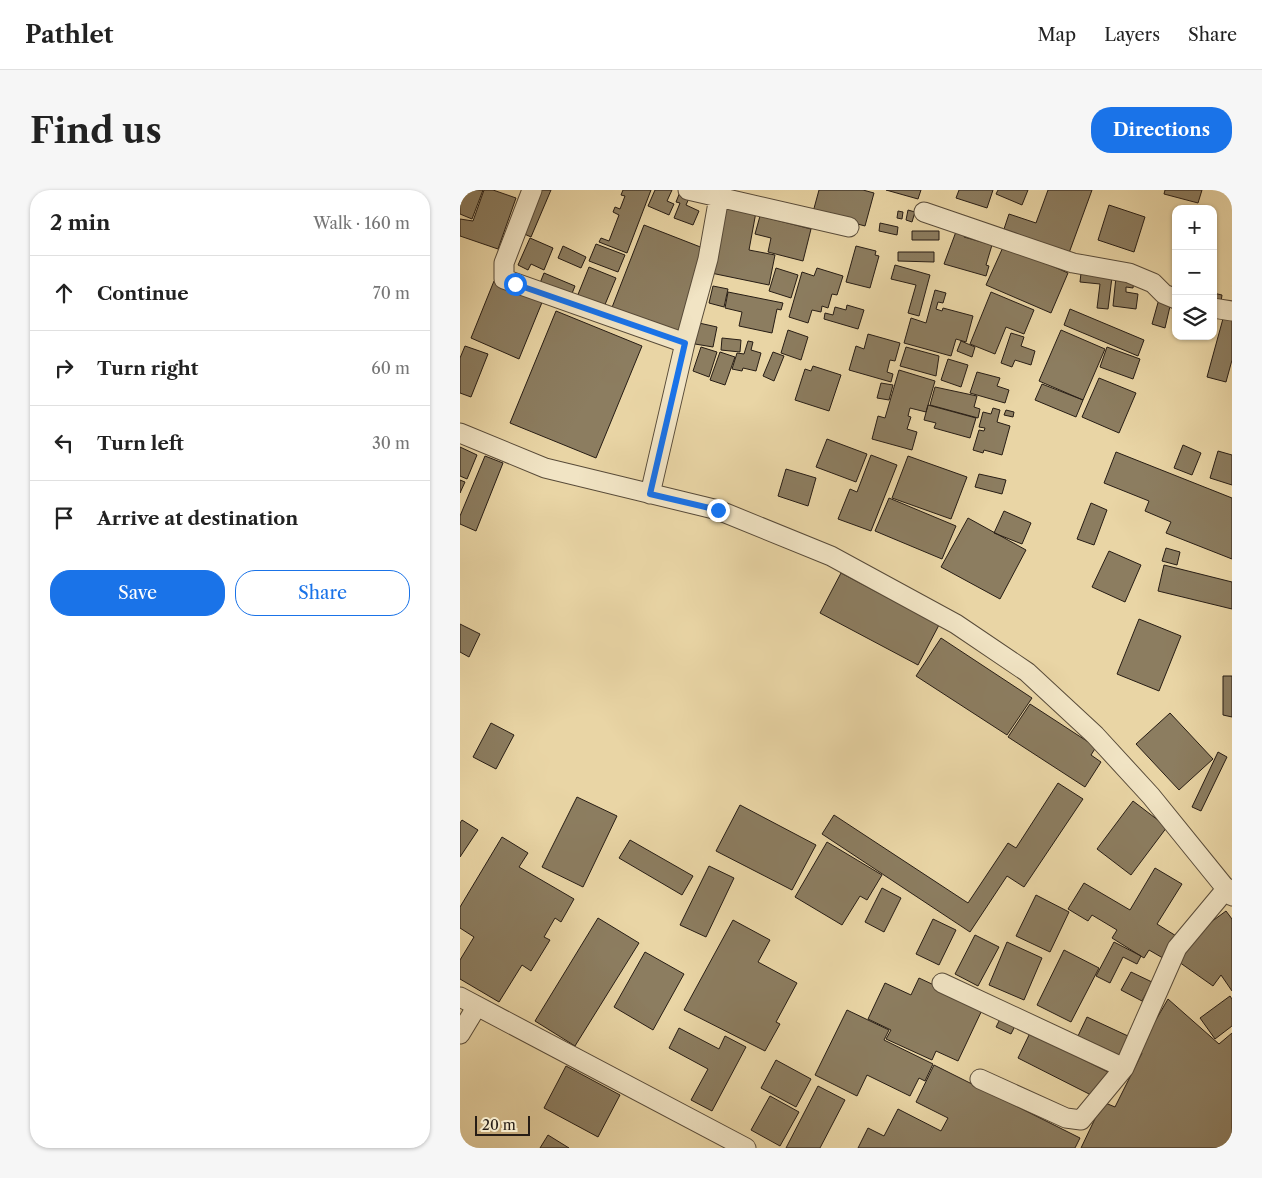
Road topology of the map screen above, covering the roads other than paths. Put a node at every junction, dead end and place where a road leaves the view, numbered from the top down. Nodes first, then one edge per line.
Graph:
1 (532, 190) edge
2 (688, 190) edge
3 (719, 197) junction
4 (924, 212) dead end
5 (849, 227) dead end
6 (1172, 297) edge
7 (1217, 309) edge
8 (1232, 311) edge
9 (685, 343) junction
10 (460, 433) edge
11 (650, 494) junction
12 (1230, 892) edge
13 (942, 983) dead end
14 (460, 997) edge
15 (477, 1006) junction
16 (460, 1034) edge
17 (1124, 1068) junction
18 (980, 1079) dead end
19 (746, 1148) edge

1 - 9 street
2 - 3 street
3 - 5 street
3 - 9 street
4 - 6 street
7 - 8 street
9 - 11 street
10 - 11 street
11 - 12 street
12 - 17 street
13 - 17 street
14 - 15 street
15 - 16 street
15 - 19 street
17 - 18 street

